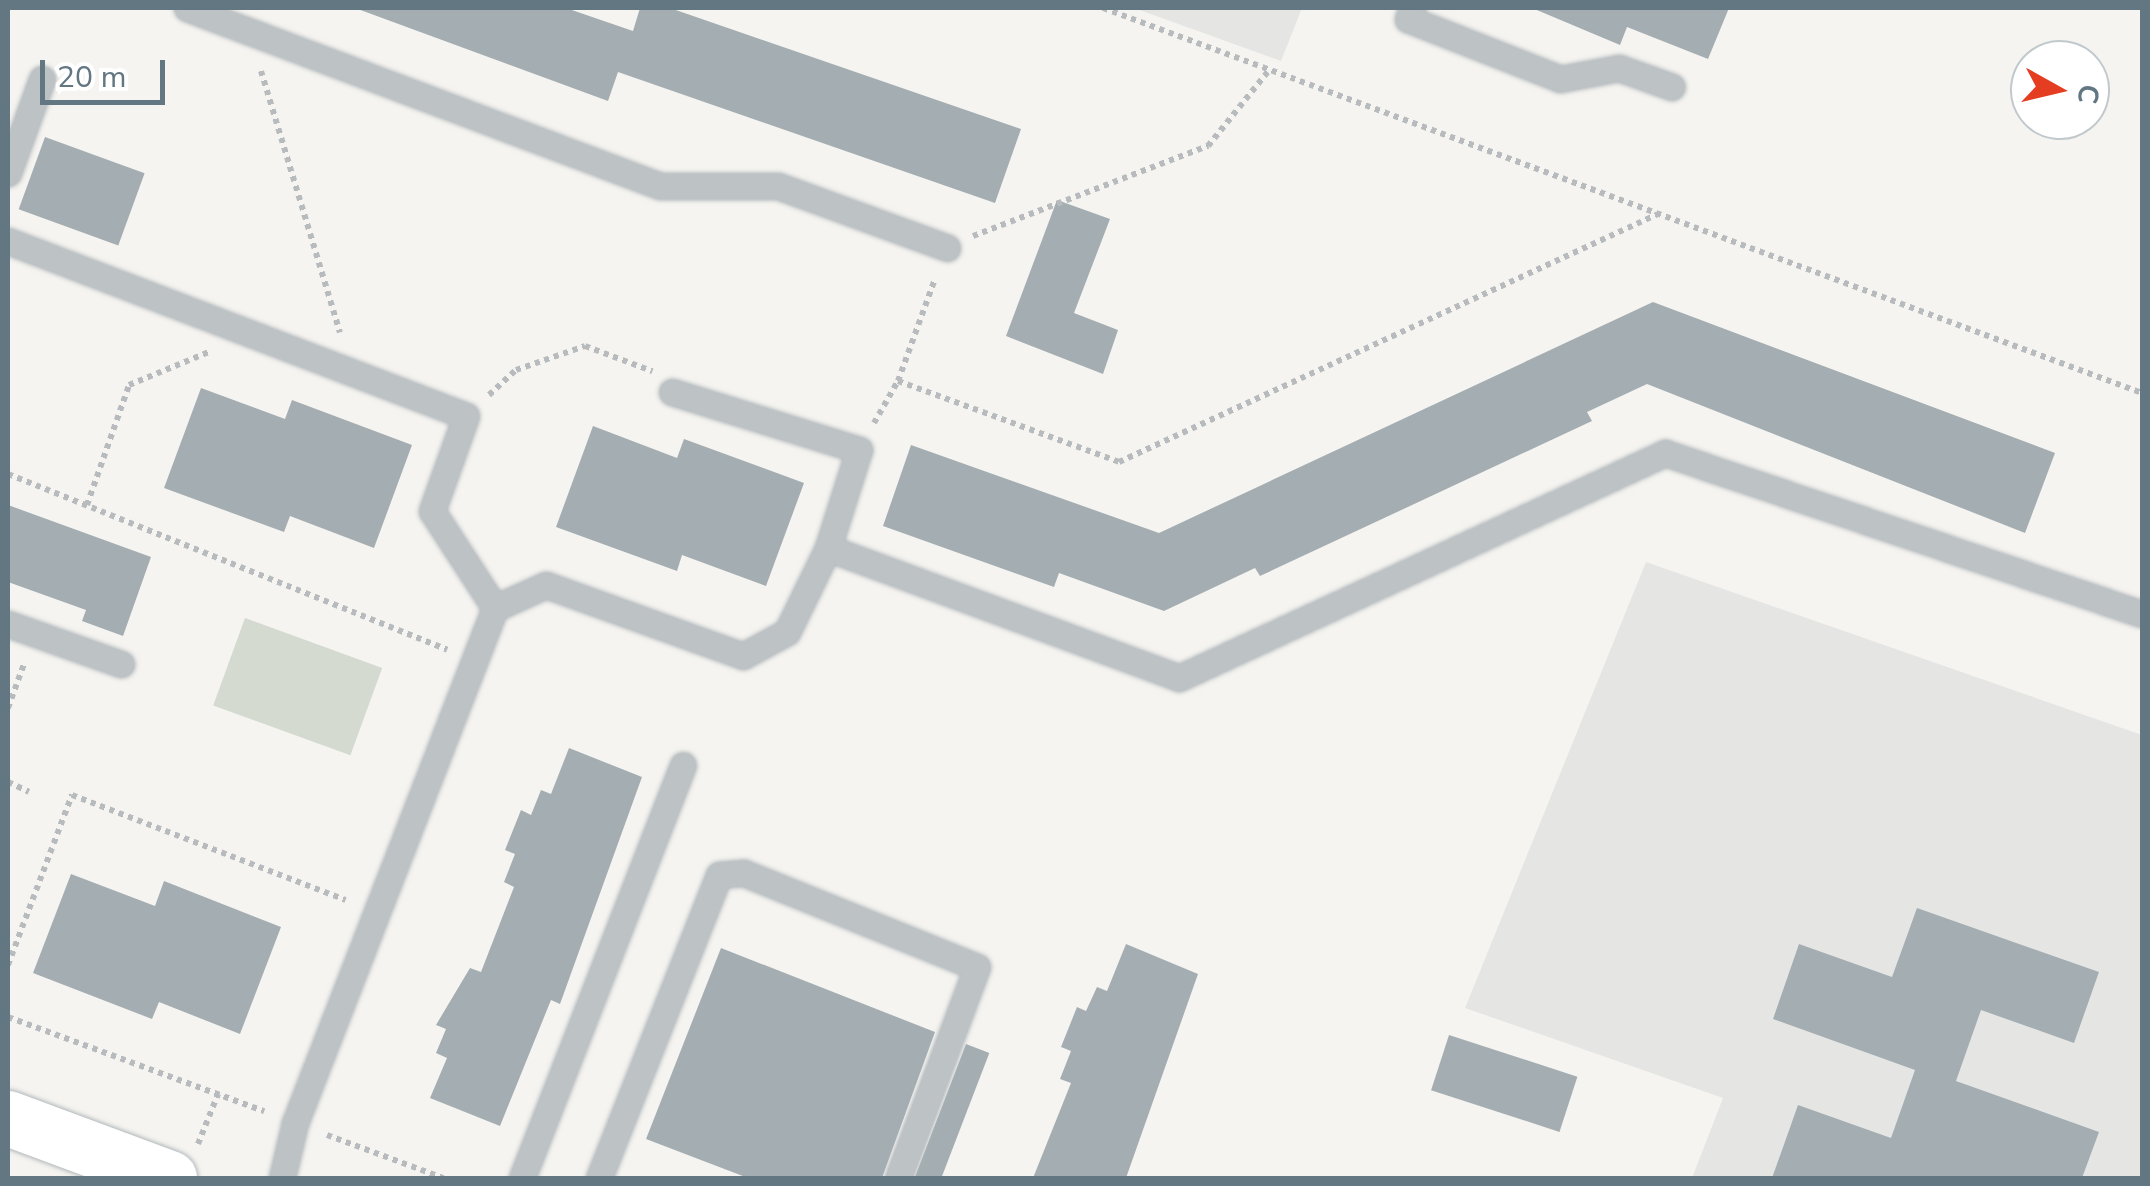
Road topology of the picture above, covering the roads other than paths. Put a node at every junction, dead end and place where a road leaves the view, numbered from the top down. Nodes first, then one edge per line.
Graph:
1 (187, 8) edge
2 (1412, 8) edge
3 (42, 80) dead end
4 (1672, 86) dead end
5 (8, 173) edge
6 (8, 241) edge
7 (946, 248) road end
8 (672, 392) road end
9 (828, 548) junction
10 (496, 608) junction
11 (2142, 614) edge
12 (8, 624) edge
13 (121, 664) dead end
14 (682, 764) dead end
15 (10, 1127) edge
16 (180, 1170) edge
17 (282, 1178) edge
18 (522, 1178) edge
19 (598, 1178) edge
20 (898, 1178) edge

1 - 7 lane
2 - 4 lane
3 - 5 lane
6 - 10 lane
8 - 9 lane
9 - 10 lane
9 - 11 lane
10 - 17 lane
12 - 13 lane
14 - 18 lane
15 - 16 main road
19 - 20 lane

